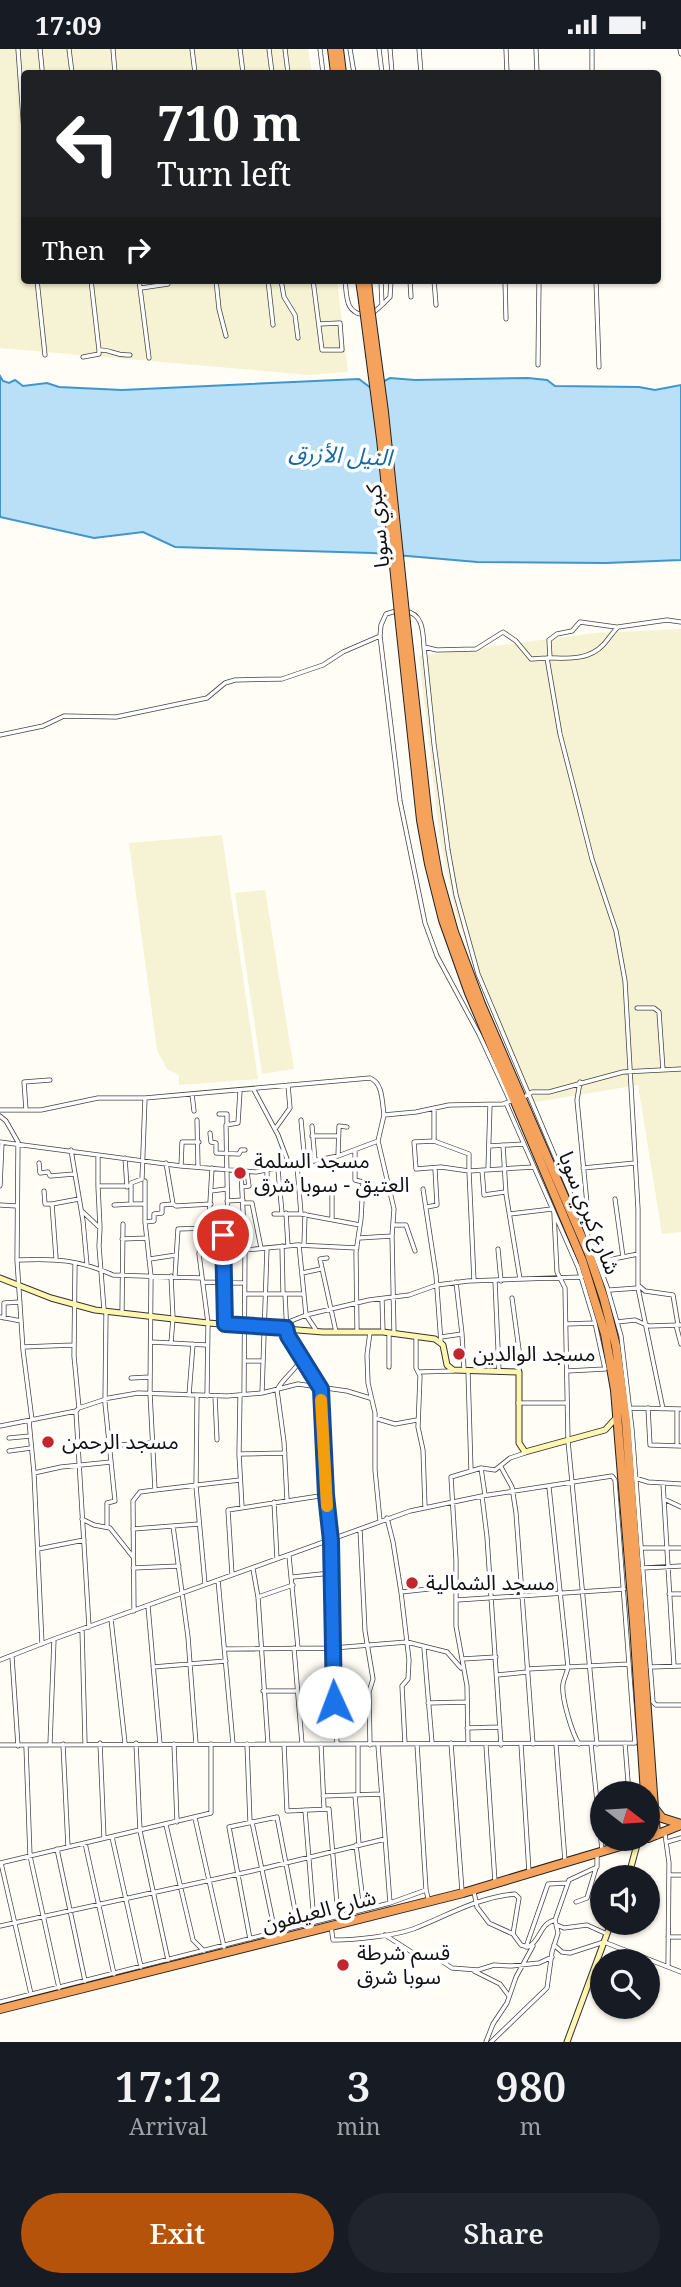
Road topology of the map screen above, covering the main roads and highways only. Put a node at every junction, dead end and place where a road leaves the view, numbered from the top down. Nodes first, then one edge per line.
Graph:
1 (332, 49) edge
2 (339, 49) edge
3 (335, 70) edge
4 (342, 70) edge
5 (361, 284) edge
6 (367, 284) edge
7 (366, 300) junction
8 (403, 623) joint
9 (608, 1321) junction
10 (644, 1711) junction
11 (643, 1781) edge
12 (648, 1781) edge
13 (660, 1816) edge
14 (681, 1825) edge
15 (660, 1833) edge
16 (606, 1851) edge
17 (0, 2009) edge

1 - 3 highway
2 - 4 highway
5 - 7 highway
6 - 7 highway
7 - 8 highway, كبري سوبا, bridge
8 - 9 highway, شارع كبري سوبا
9 - 10 highway, شارع كبري سوبا
9 - 10 highway, شارع كبري سوبا
10 - 11 highway, شارع كبري سوبا
10 - 12 highway, شارع كبري سوبا
13 - 14 highway
14 - 15 highway, شارع العيلفون
16 - 17 highway, شارع العيلفون

